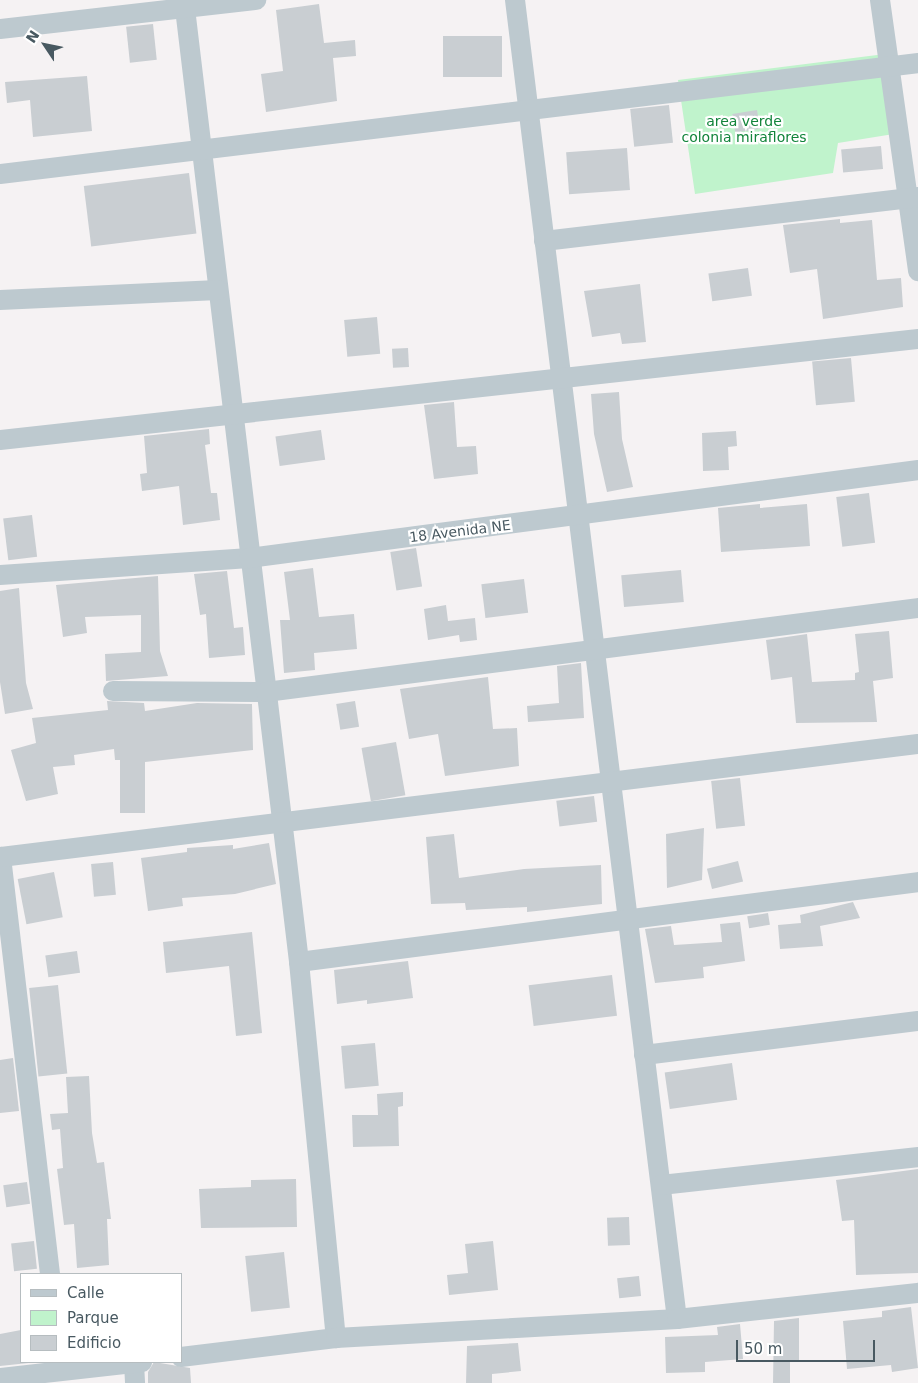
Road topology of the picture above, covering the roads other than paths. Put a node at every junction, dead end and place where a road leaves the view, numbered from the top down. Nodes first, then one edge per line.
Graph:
1 (256, 0) edge
2 (515, 0) edge
3 (880, 0) edge
4 (184, 4) edge
5 (0, 29) edge
6 (918, 63) edge
7 (888, 67) junction
8 (528, 110) junction
9 (201, 150) junction
10 (0, 174) edge
11 (913, 197) edge
12 (544, 241) junction
13 (918, 271) edge
14 (218, 290) junction
15 (0, 300) edge
16 (918, 339) edge
17 (561, 378) junction
18 (232, 414) junction
19 (0, 440) edge
20 (918, 470) edge
21 (578, 516) junction
22 (249, 558) junction
23 (0, 575) edge
24 (918, 608) edge
25 (595, 649) junction
26 (112, 691) dead end
27 (266, 692) junction
28 (918, 744) edge
29 (611, 782) junction
30 (281, 823) junction
31 (918, 882) edge
32 (628, 920) junction
33 (300, 962) junction
34 (918, 1021) edge
35 (644, 1055) junction
36 (918, 1157) edge
37 (660, 1185) junction
38 (50, 1273) edge
39 (918, 1293) edge
40 (677, 1319) junction
41 (336, 1338) junction
42 (182, 1357) edge
43 (118, 1363) edge
44 (138, 1363) edge
45 (60, 1366) edge
46 (0, 1378) edge
47 (135, 1383) edge

1 - 4 street
2 - 8 street
3 - 7 street
4 - 5 street
4 - 9 street
6 - 7 street
7 - 8 street
7 - 11 street
8 - 9 street
8 - 12 street
9 - 10 street
9 - 14 street
11 - 12 street
11 - 13 street
12 - 17 street
14 - 15 street
14 - 18 street
16 - 17 street
17 - 18 street
17 - 21 street
18 - 19 street
18 - 22 street
20 - 21 street, 18 Avenida NE
21 - 22 street, 18 Avenida NE
21 - 25 street
22 - 23 street, 18 Avenida NE
22 - 27 street
24 - 25 street
25 - 27 street
25 - 29 street
26 - 27 street
27 - 30 street
28 - 29 street
29 - 30 street
29 - 32 street
30 - 33 street
30 - 38 street
31 - 32 street
32 - 33 street
32 - 35 street
33 - 41 street
34 - 35 street
35 - 37 street
36 - 37 street
37 - 40 street
39 - 40 street
40 - 41 street
41 - 42 street
43 - 45 street
44 - 47 street
45 - 46 street

